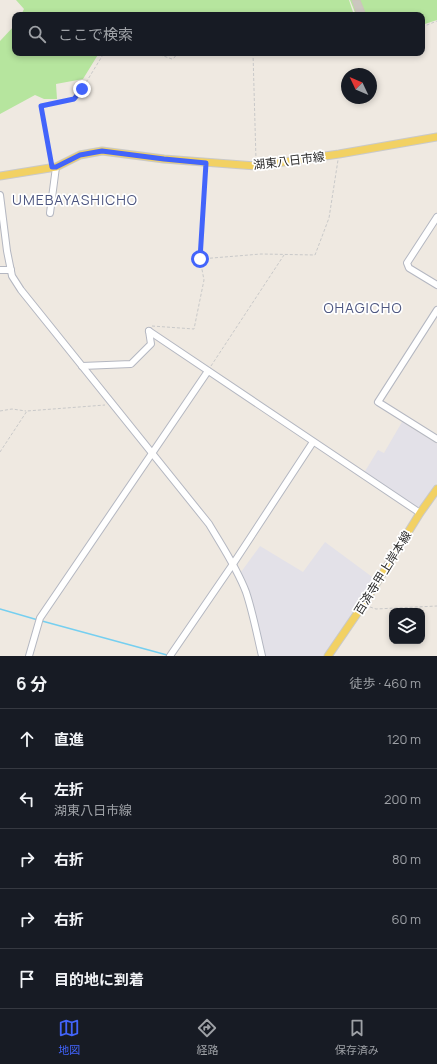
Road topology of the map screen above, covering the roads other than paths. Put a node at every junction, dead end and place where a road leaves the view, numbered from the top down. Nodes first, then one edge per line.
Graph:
1 (437, 137) edge
2 (54, 167) junction
3 (0, 176) edge
4 (0, 195) edge
5 (0, 203) edge
6 (50, 213) dead end
7 (437, 217) edge
8 (431, 227) junction
9 (2, 228) edge
10 (437, 231) edge
11 (0, 270) edge
12 (11, 270) junction
13 (437, 285) edge
14 (437, 310) edge
15 (82, 366) junction
16 (208, 370) junction
17 (437, 439) edge
18 (313, 442) junction
19 (153, 453) junction
20 (437, 489) edge
21 (420, 513) junction
22 (233, 564) junction
23 (29, 656) edge
24 (170, 656) edge
25 (262, 656) edge
26 (328, 656) edge

1 - 2 main road, 湖東八日市線
2 - 3 main road, 湖東八日市線
2 - 6 street
4 - 5 street
5 - 9 street
7 - 8 street
8 - 10 street
8 - 13 street
9 - 12 street
11 - 12 street
12 - 15 street
14 - 17 street
15 - 16 street
15 - 19 street
16 - 18 street
16 - 19 street
18 - 21 street
18 - 22 street
19 - 22 street
19 - 23 street
20 - 21 main road, 百済寺甲上岸本線
21 - 26 main road, 百済寺甲上岸本線
22 - 24 street
22 - 25 street

